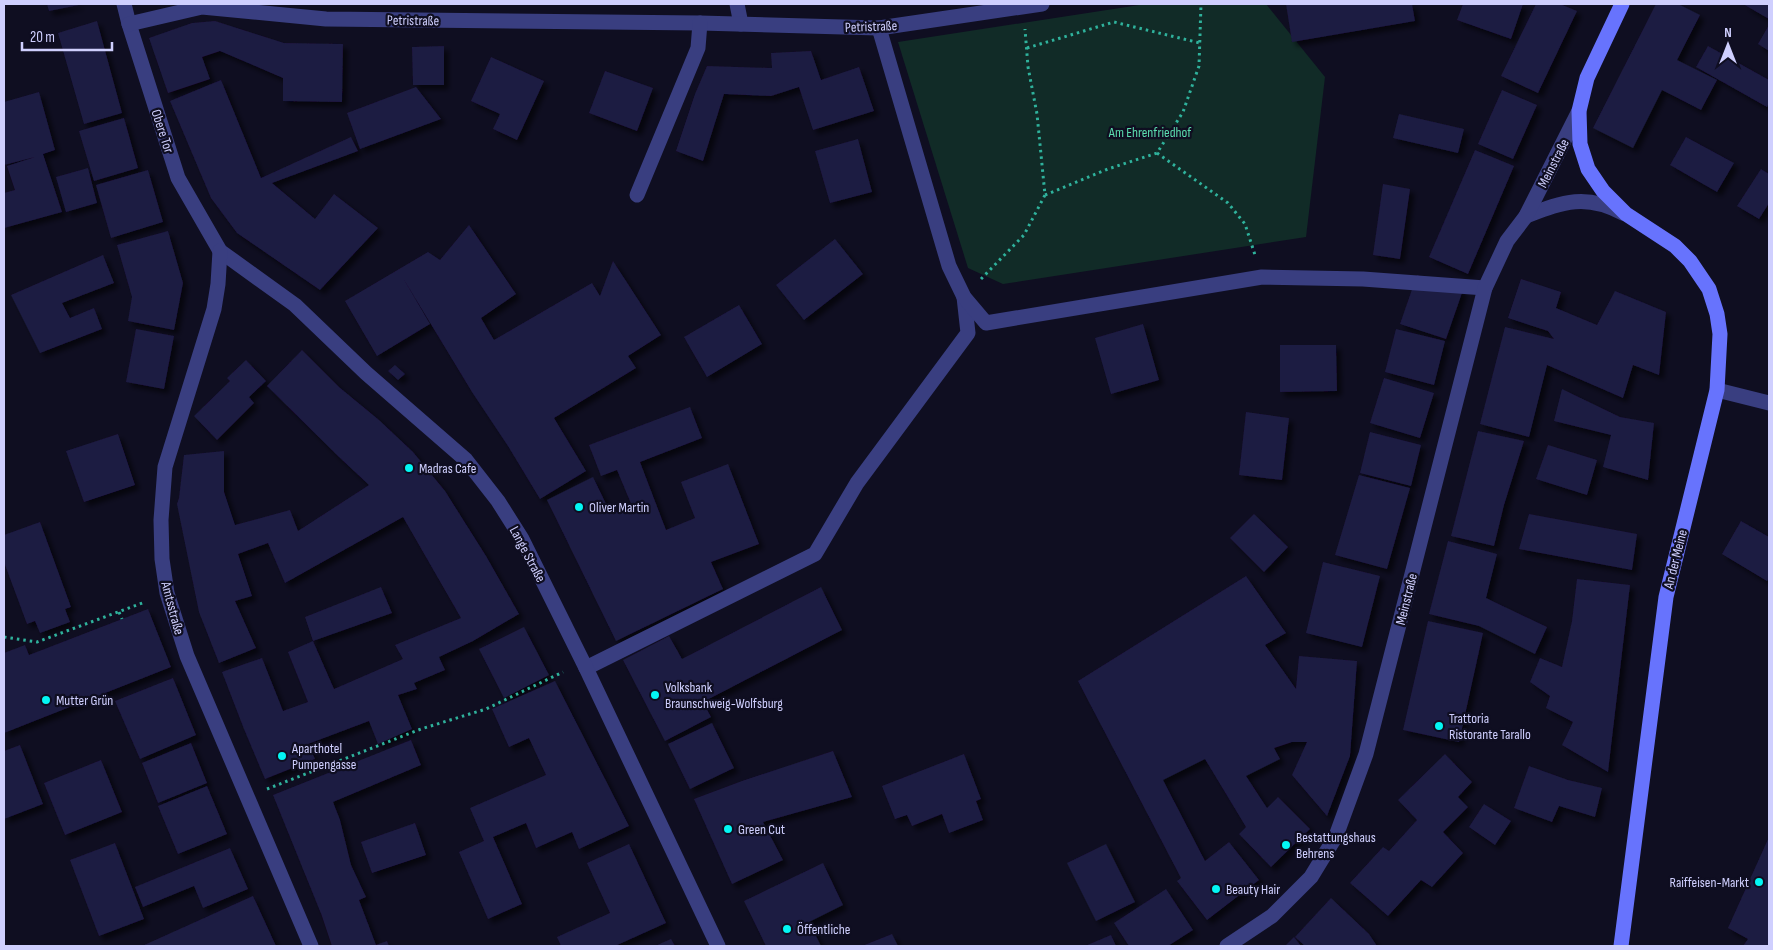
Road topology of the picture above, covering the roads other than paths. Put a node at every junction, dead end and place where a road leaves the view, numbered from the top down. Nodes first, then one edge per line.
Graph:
1 (124, 4) edge
2 (737, 4) edge
3 (1042, 4) edge
4 (1622, 4) edge
5 (700, 23) junction
6 (129, 24) junction
7 (741, 24) junction
8 (879, 28) junction
9 (1579, 110) junction
10 (637, 194) dead end
11 (1626, 214) junction
12 (1526, 216) junction
13 (220, 251) junction
14 (1485, 288) junction
15 (964, 297) junction
16 (1716, 390) junction
17 (1769, 403) edge
18 (585, 665) junction
19 (311, 946) edge
20 (718, 946) edge
21 (1227, 946) edge
22 (1621, 946) edge

1 - 6 street, Obere Tor
2 - 7 street
3 - 8 street, Petristraße
4 - 9 street, Meinstraße
5 - 6 street, Petristraße
5 - 7 street, Petristraße
5 - 10 street
6 - 13 street, Obere Tor
7 - 8 street, Petristraße
8 - 15 street
9 - 11 street, Meinstraße
9 - 12 street, Meinstraße
11 - 12 street, Meinstraße
11 - 16 street, An der Meine
12 - 14 street, Meinstraße
13 - 18 street, Lange Straße
13 - 19 street, Amtsstraße
14 - 15 street
14 - 21 street, Meinstraße
15 - 18 street
16 - 17 street
16 - 22 street, An der Meine
18 - 20 street, Lange Straße

